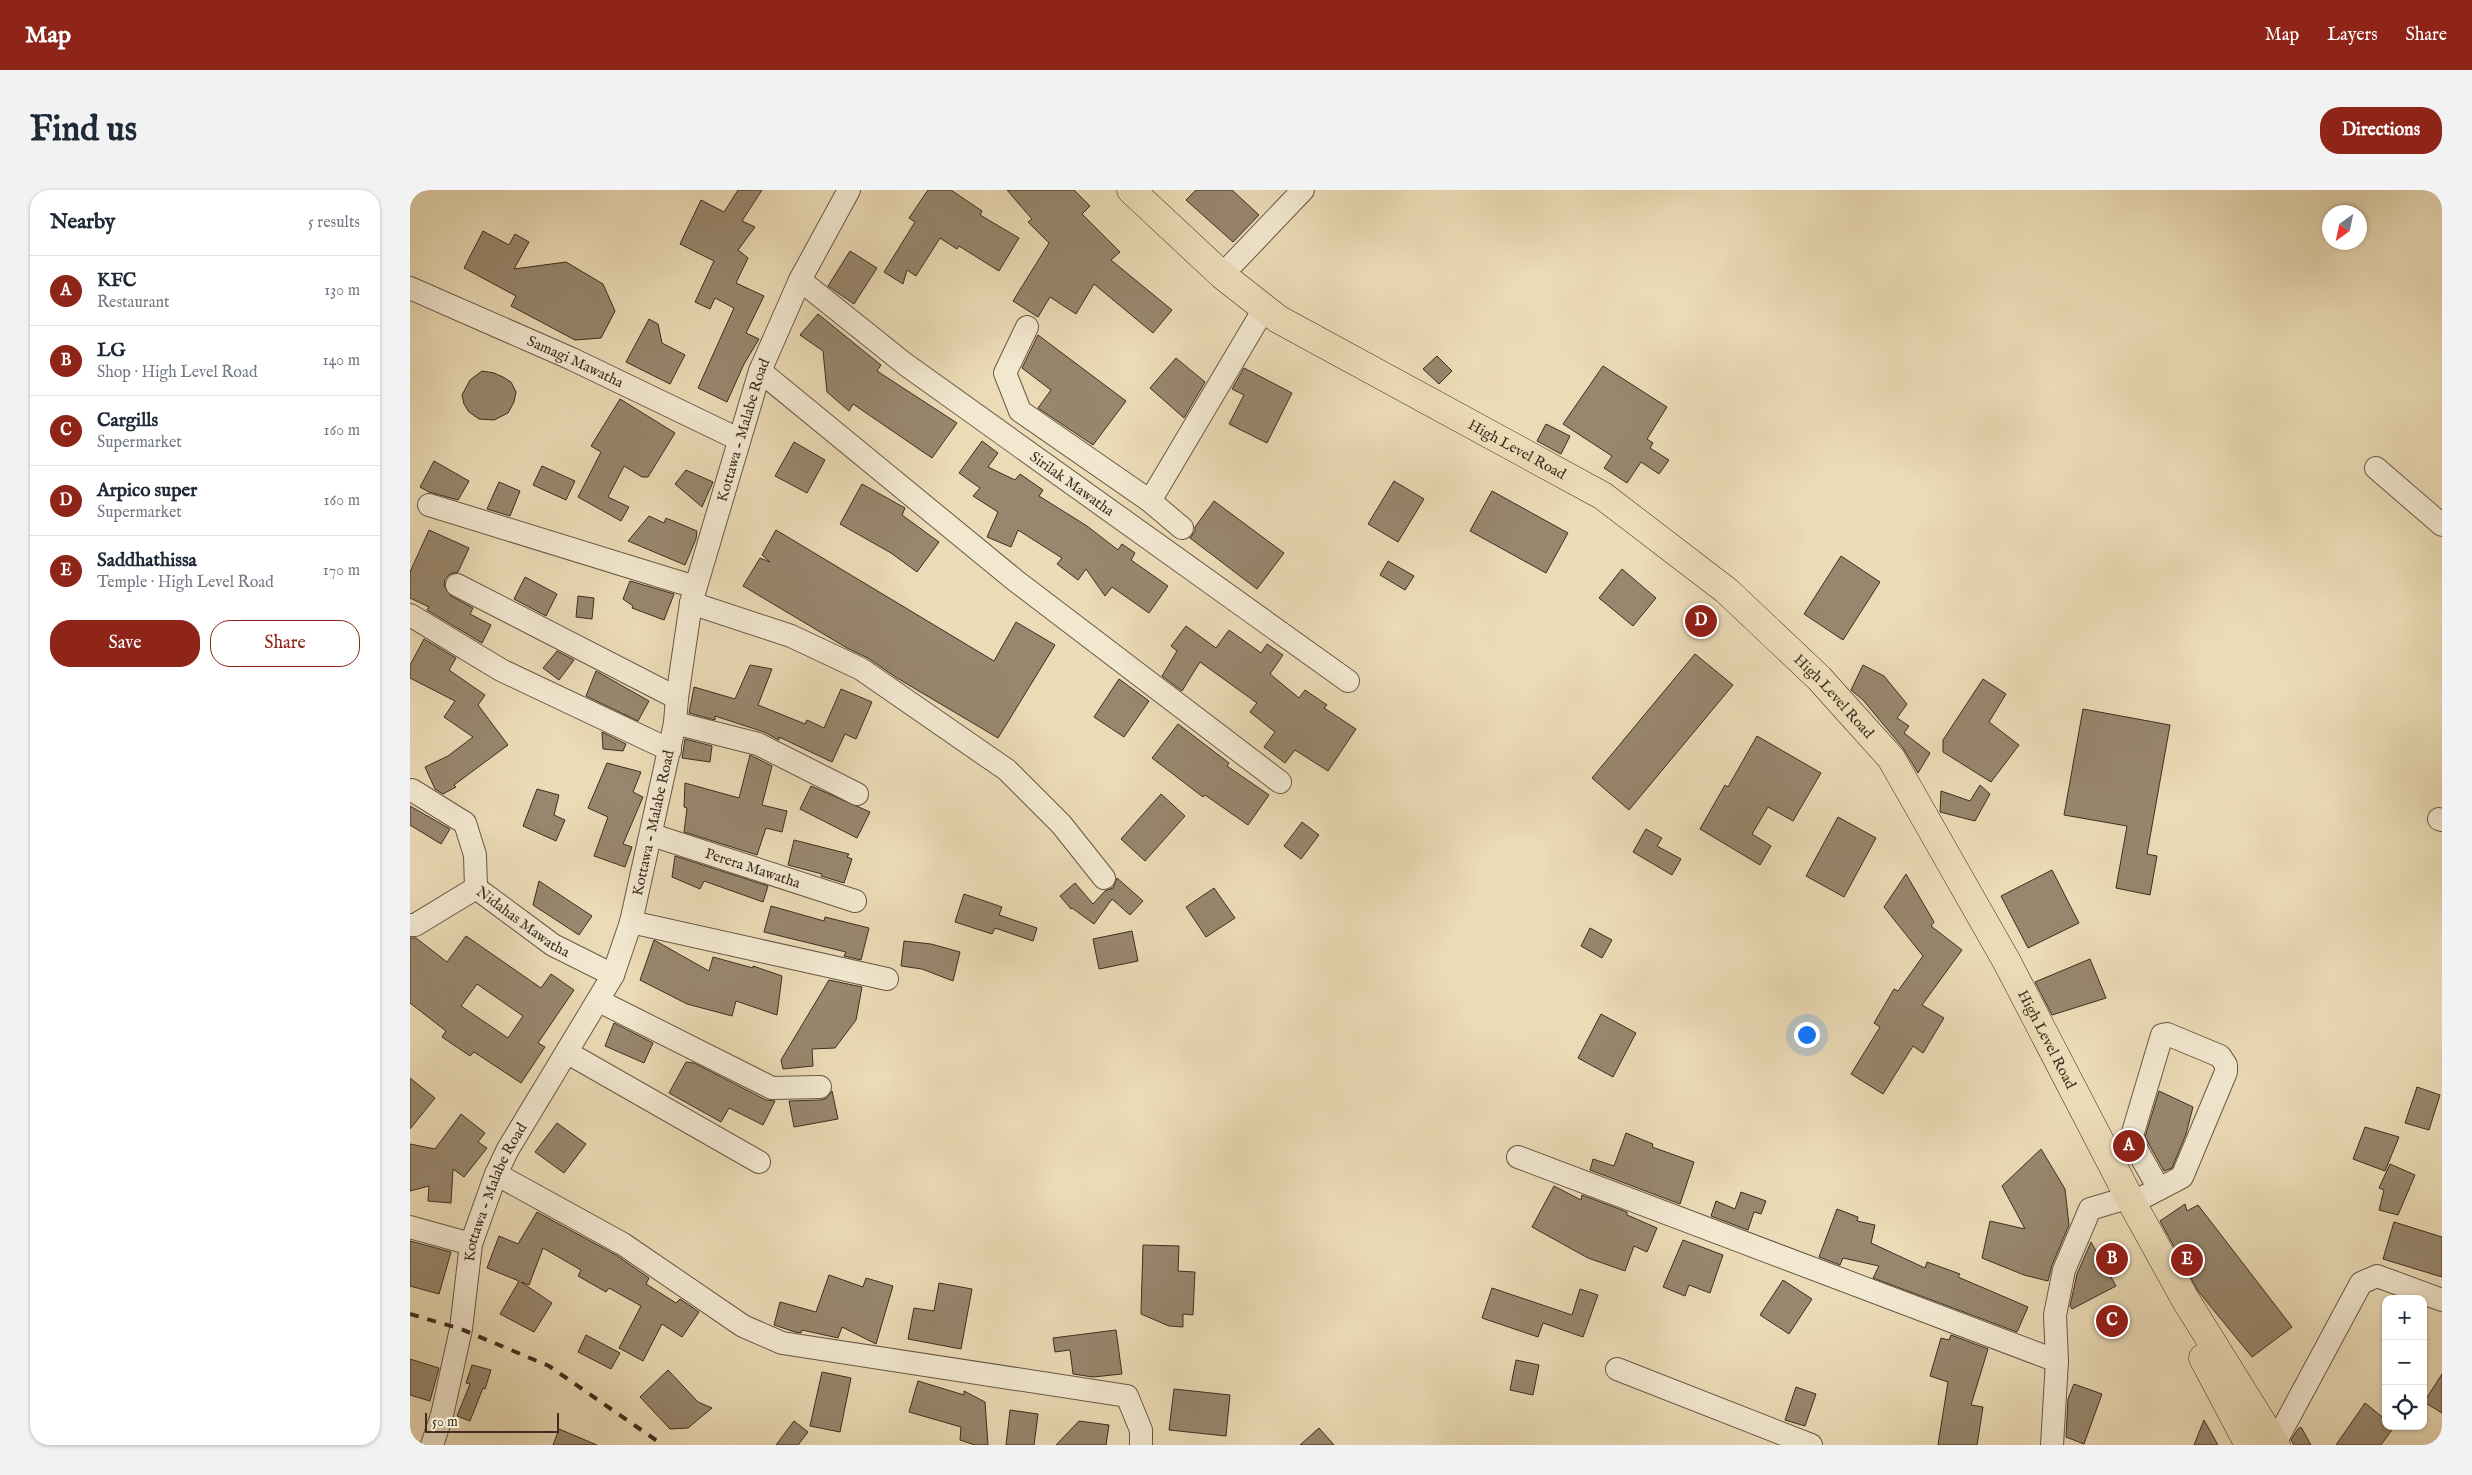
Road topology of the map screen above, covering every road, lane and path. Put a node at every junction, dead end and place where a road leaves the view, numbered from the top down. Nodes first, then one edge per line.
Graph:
1 (849, 190) edge
2 (1114, 190) edge
3 (1131, 190) edge
4 (1303, 190) edge
5 (1222, 275) junction
6 (800, 280) junction
7 (410, 288) edge
8 (1258, 319) junction
9 (1027, 327) dead end
10 (760, 371) junction
11 (738, 440) junction
12 (2376, 468) dead end
13 (1150, 502) junction
14 (1598, 502) junction
15 (429, 505) dead end
16 (2442, 525) edge
17 (1182, 528) dead end
18 (457, 585) dead end
19 (693, 595) junction
20 (410, 615) edge
21 (1348, 681) dead end
22 (676, 698) junction
23 (675, 723) junction
24 (670, 750) junction
25 (1280, 782) dead end
26 (412, 790) dead end
27 (857, 794) dead end
28 (652, 835) junction
29 (1104, 878) dead end
30 (476, 888) junction
31 (855, 901) dead end
32 (631, 922) junction
33 (410, 925) edge
34 (613, 974) junction
35 (887, 979) dead end
36 (599, 1001) junction
37 (568, 1053) junction
38 (820, 1087) dead end
39 (2131, 1139) junction
40 (2108, 1156) junction
41 (1518, 1157) dead end
42 (759, 1162) dead end
43 (496, 1174) junction
44 (2159, 1189) junction
45 (2124, 1202) junction
46 (410, 1227) edge
47 (471, 1244) junction
48 (2442, 1300) edge
49 (2057, 1361) junction
50 (1617, 1369) dead end
51 (2276, 1444) edge
52 (432, 1445) edge
53 (1141, 1445) edge
54 (1811, 1445) edge
55 (2052, 1445) edge
56 (2248, 1445) edge

1 - 6 street, Kottawa - Malabe Road
2 - 8 highway, High Level Road
3 - 5 highway, High Level Road
4 - 5 street
5 - 14 highway, High Level Road
6 - 10 street, Kottawa - Malabe Road
6 - 21 street, Sirilak Mawatha
7 - 11 street, Samagi Mawatha
8 - 13 street
8 - 14 highway, High Level Road
9 - 13 street
10 - 11 street, Kottawa - Malabe Road
10 - 25 street
11 - 19 street, Kottawa - Malabe Road
12 - 16 street
13 - 17 street
14 - 40 highway, High Level Road
14 - 45 highway, High Level Road
15 - 19 street
18 - 22 street
19 - 22 street, Kottawa - Malabe Road
19 - 29 street
20 - 24 street
22 - 23 street, Kottawa - Malabe Road
23 - 24 street, Kottawa - Malabe Road
23 - 27 street
24 - 28 street, Kottawa - Malabe Road
26 - 30 street
28 - 31 street, Perera Mawatha
28 - 32 street, Kottawa - Malabe Road
30 - 33 street, Nidahas Mawatha
30 - 34 street, Nidahas Mawatha
32 - 34 street, Kottawa - Malabe Road
32 - 35 street
34 - 36 street, Kottawa - Malabe Road
36 - 37 street, Kottawa - Malabe Road
36 - 38 street
37 - 42 street
37 - 43 street, Kottawa - Malabe Road
39 - 40 street
39 - 44 street
39 - 44 street
40 - 45 highway, High Level Road
41 - 49 street
43 - 47 street, Kottawa - Malabe Road
43 - 53 street
44 - 45 street
45 - 49 street
45 - 51 highway, High Level Road
45 - 56 highway, High Level Road
46 - 47 street
47 - 52 street, Kottawa - Malabe Road
48 - 51 street
49 - 55 street
50 - 54 street

